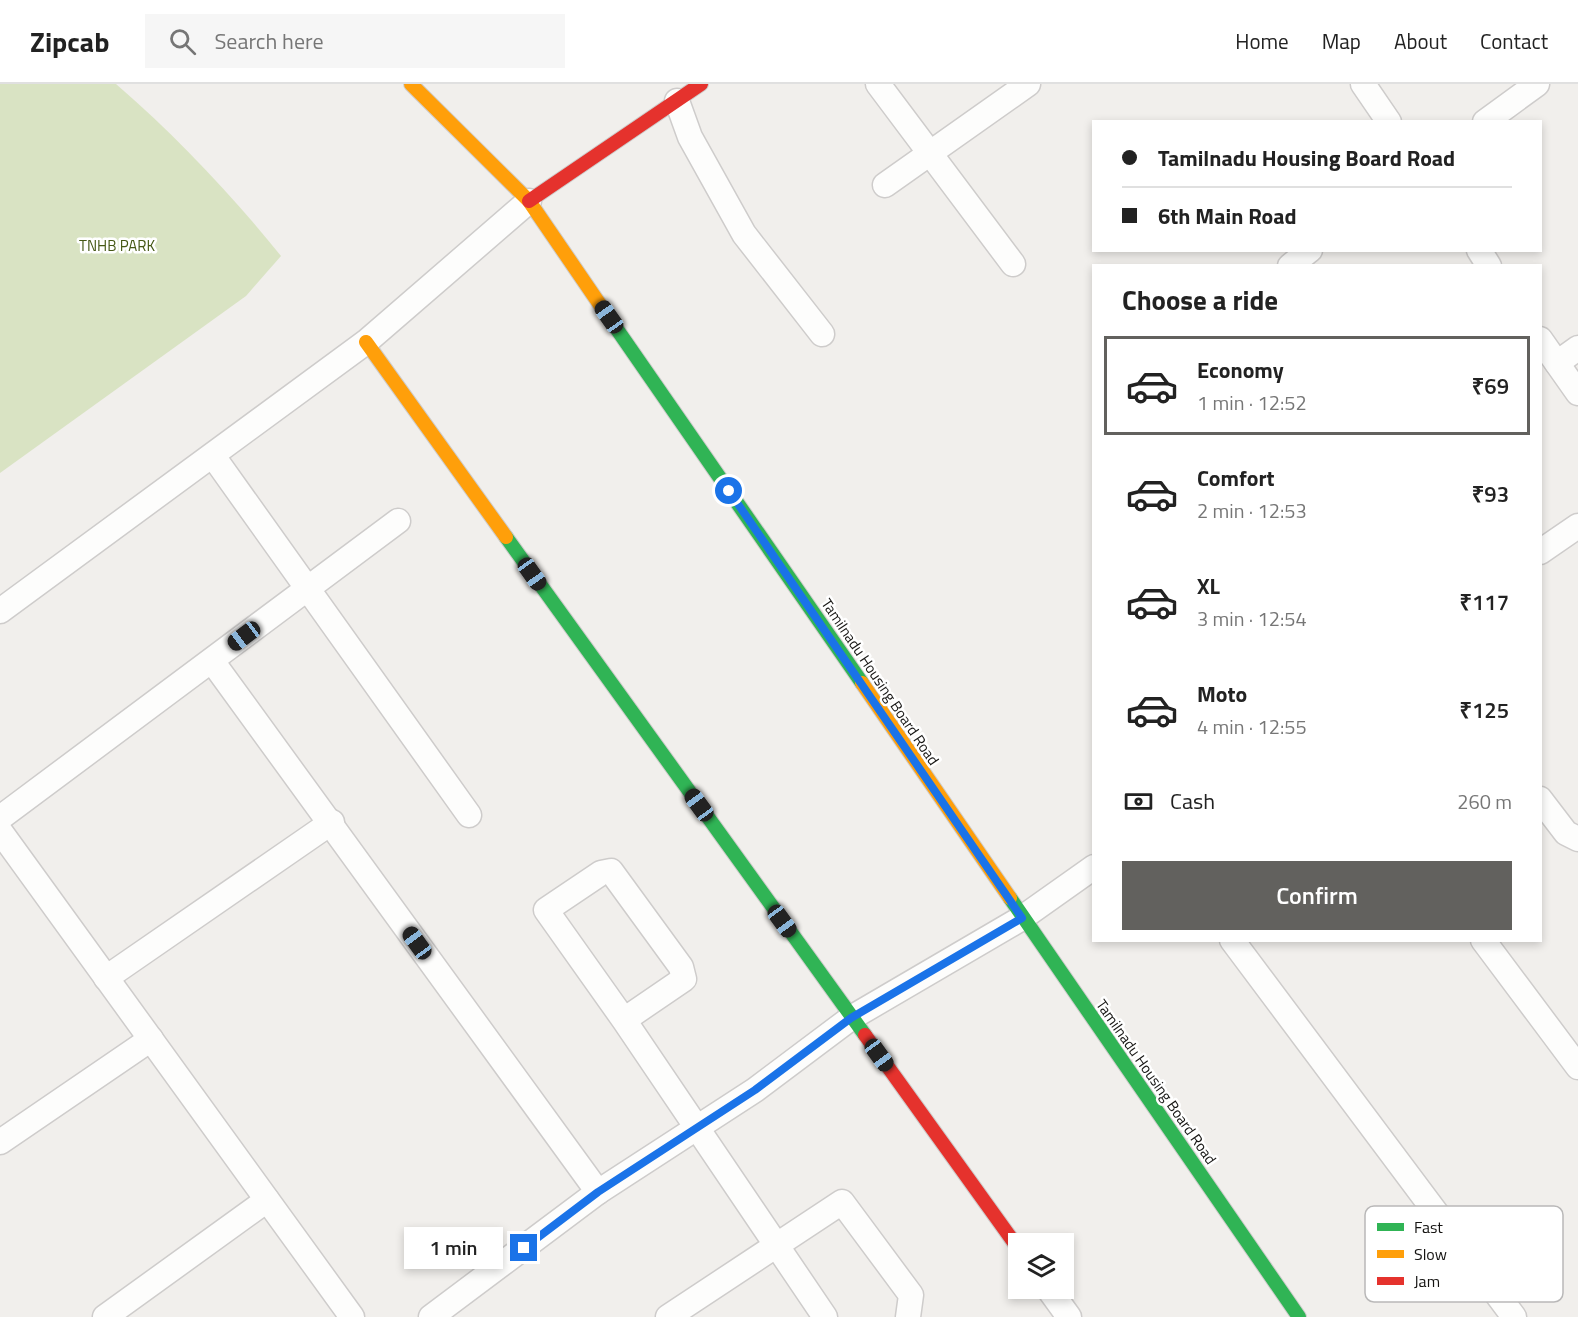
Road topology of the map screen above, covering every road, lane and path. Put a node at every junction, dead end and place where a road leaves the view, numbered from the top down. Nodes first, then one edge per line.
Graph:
1 (411, 84) edge
2 (701, 84) edge
3 (878, 84) edge
4 (1028, 84) edge
5 (1537, 84) edge
6 (1370, 87) edge
7 (677, 101) junction
8 (1388, 120) edge
9 (1488, 120) edge
10 (930, 154) junction
11 (885, 185) dead end
12 (529, 201) junction
13 (1308, 252) edge
14 (1013, 264) dead end
15 (1292, 264) edge
16 (822, 334) dead end
17 (366, 342) junction
18 (1542, 342) edge
19 (1578, 348) edge
20 (1557, 363) junction
21 (1578, 393) edge
22 (213, 456) junction
23 (398, 521) dead end
24 (1578, 526) edge
25 (1542, 551) edge
26 (308, 588) junction
27 (0, 611) edge
28 (212, 661) junction
29 (1542, 802) edge
30 (469, 815) dead end
31 (0, 818) edge
32 (332, 822) junction
33 (0, 831) edge
34 (1578, 839) edge
35 (1092, 868) edge
36 (1022, 918) junction
37 (1233, 942) edge
38 (1484, 942) edge
39 (106, 978) junction
40 (851, 1018) junction
41 (624, 1020) junction
42 (151, 1039) junction
43 (1578, 1067) edge
44 (695, 1128) junction
45 (0, 1142) edge
46 (598, 1192) junction
47 (267, 1200) junction
48 (1431, 1206) edge
49 (1008, 1234) edge
50 (777, 1243) junction
51 (1056, 1299) edge
52 (1503, 1302) edge
53 (105, 1317) edge
54 (352, 1317) edge
55 (431, 1317) edge
56 (668, 1317) edge
57 (825, 1317) edge
58 (908, 1317) edge
59 (1069, 1317) edge
60 (1299, 1317) edge
61 (1514, 1317) edge

1 - 12 street, Tamilnadu Housing Board Road
2 - 7 street
3 - 10 street
4 - 10 street
5 - 9 street
6 - 8 street
7 - 12 street
7 - 16 street
10 - 11 street
10 - 14 street
12 - 17 street
12 - 36 street, Tamilnadu Housing Board Road
13 - 15 street
17 - 22 street
17 - 40 street
18 - 20 street
19 - 20 street
20 - 21 street
22 - 26 street
22 - 27 street
23 - 26 street
24 - 25 street
26 - 28 street
26 - 30 street
28 - 31 street
28 - 32 street
29 - 34 street
32 - 39 street
32 - 46 street
33 - 39 street
35 - 36 street
36 - 40 street
36 - 60 street, Tamilnadu Housing Board Road
37 - 48 street
38 - 43 street
39 - 42 street
40 - 44 street
40 - 49 street
41 - 41 street
41 - 44 street
42 - 45 street
42 - 47 street
44 - 46 street
44 - 50 street
46 - 55 street
47 - 53 street
47 - 54 street
50 - 56 street
50 - 57 street
50 - 58 street
51 - 59 street
52 - 61 street

